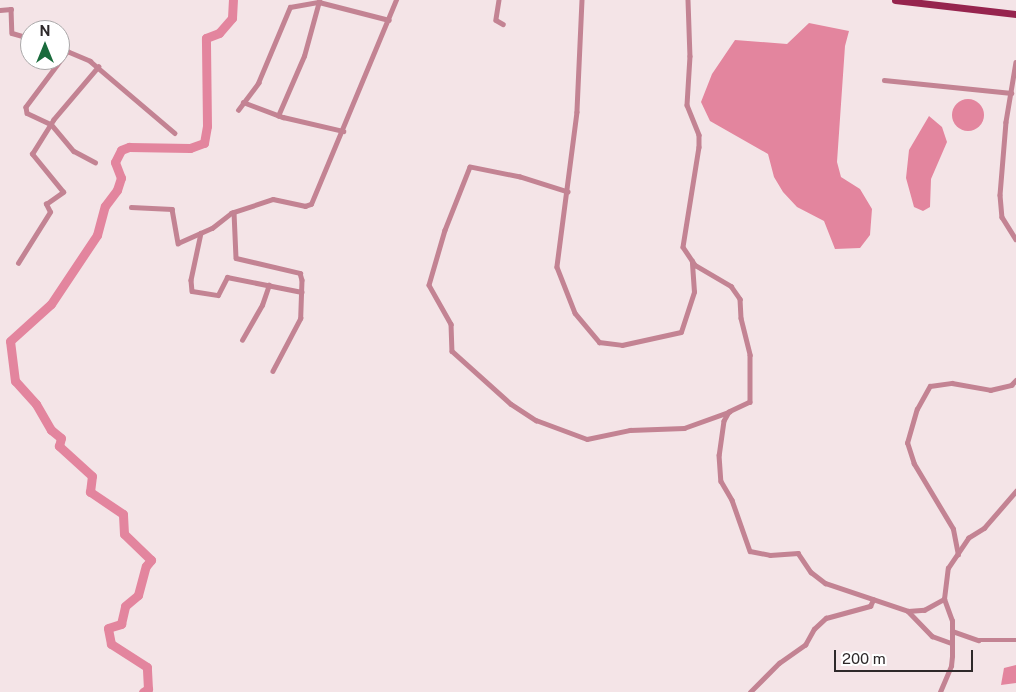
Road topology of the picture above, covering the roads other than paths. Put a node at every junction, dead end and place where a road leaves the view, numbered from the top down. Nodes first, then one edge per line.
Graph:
1 (396, 0) edge
2 (499, 0) edge
3 (582, 0) edge
4 (688, 0) edge
5 (895, 0) edge
6 (319, 1) edge
7 (0, 10) edge
8 (1016, 14) edge
9 (389, 20) junction
10 (503, 24) dead end
11 (20, 35) edge
12 (70, 52) edge
13 (1016, 62) edge
14 (98, 67) junction
15 (54, 70) edge
16 (884, 80) dead end
17 (1011, 93) junction
18 (243, 102) junction
19 (238, 110) dead end
20 (278, 116) junction
21 (51, 124) junction
22 (343, 131) junction
23 (175, 132) dead end
24 (95, 162) dead end
25 (568, 192) junction
26 (131, 207) dead end
27 (234, 212) junction
28 (201, 233) junction
29 (1016, 240) edge
30 (692, 260) junction
31 (18, 263) dead end
32 (269, 285) junction
33 (302, 292) junction
34 (242, 340) dead end
35 (273, 371) dead end
36 (1016, 380) edge
37 (729, 412) junction
38 (1016, 491) edge
39 (958, 554) junction
40 (944, 599) junction
41 (873, 600) junction
42 (908, 611) junction
43 (952, 631) junction
44 (1016, 640) edge
45 (951, 642) junction
46 (750, 692) edge
47 (940, 692) edge

1 - 9 street
2 - 10 street
3 - 25 street
4 - 30 street
5 - 8 main road
6 - 9 street
6 - 18 street
6 - 20 street
7 - 11 street
9 - 22 street
12 - 14 street
13 - 17 street
14 - 21 street
14 - 23 street
15 - 21 street
16 - 17 street
17 - 29 street
18 - 19 street
18 - 20 street
20 - 22 street
21 - 24 street
21 - 31 street
22 - 27 street
25 - 30 street
25 - 37 street
26 - 28 street
27 - 28 street
27 - 33 street
28 - 32 street
30 - 37 street
32 - 33 street
32 - 34 street
33 - 35 street
36 - 39 street
37 - 41 street
38 - 39 street
39 - 40 street
40 - 42 street
40 - 43 street
41 - 42 street
41 - 46 street
42 - 45 street
43 - 44 street
43 - 45 street
45 - 47 street

